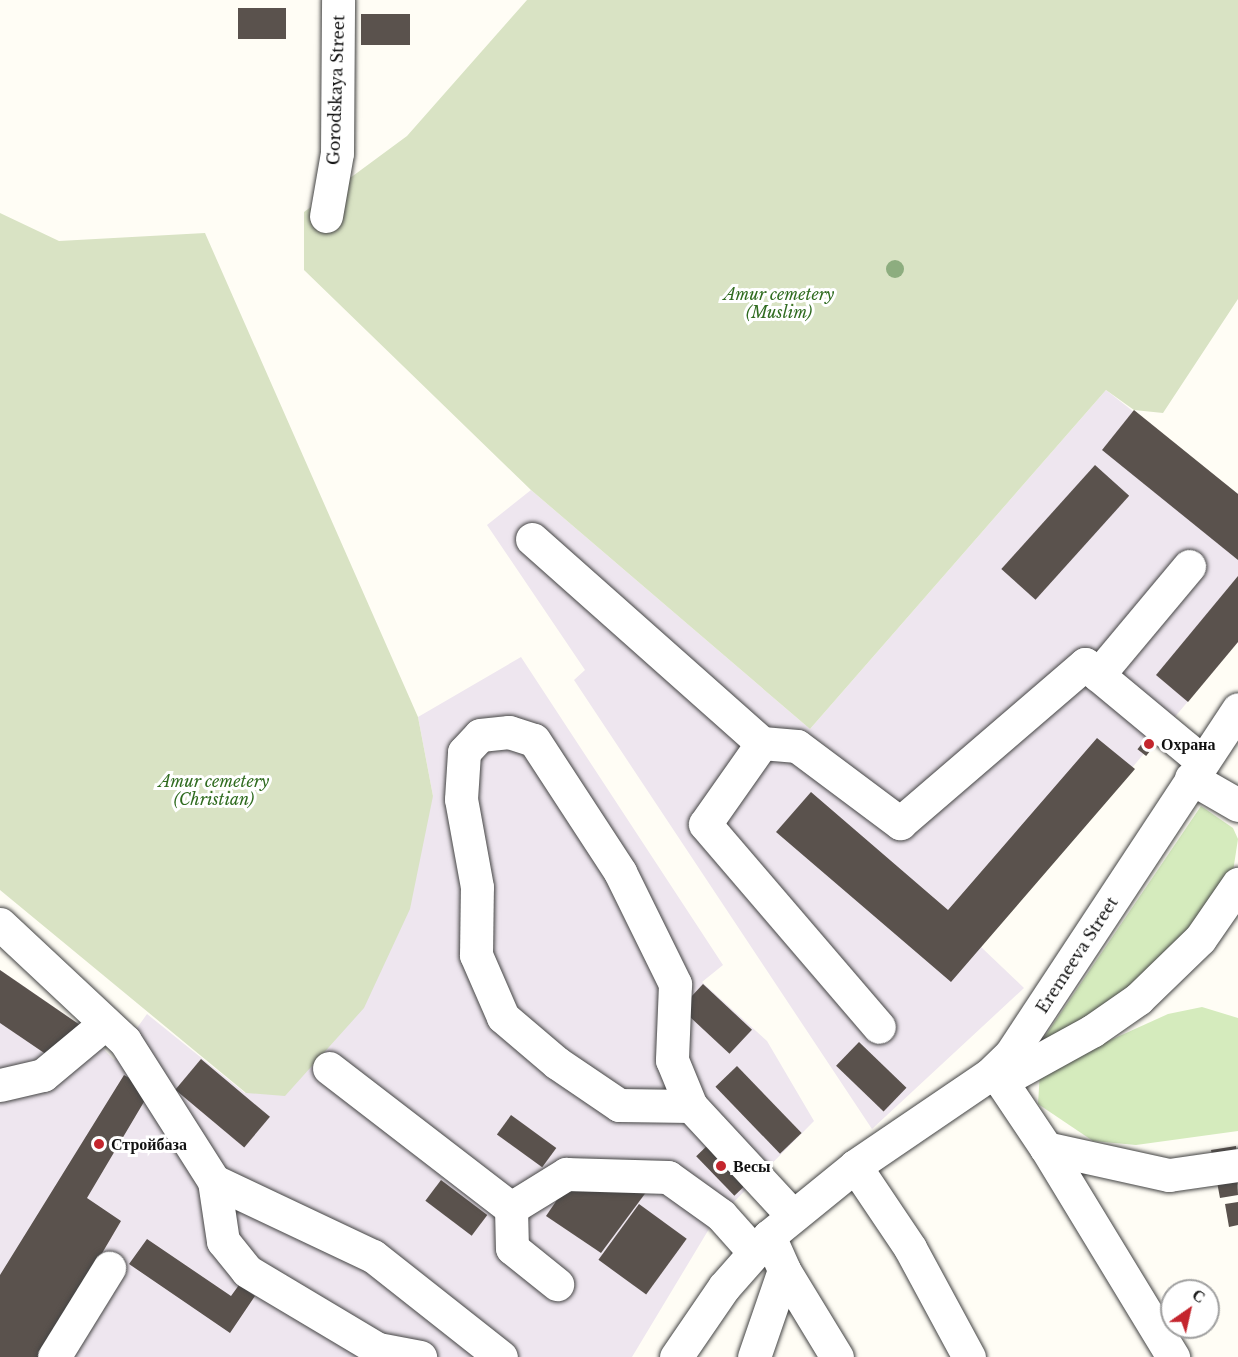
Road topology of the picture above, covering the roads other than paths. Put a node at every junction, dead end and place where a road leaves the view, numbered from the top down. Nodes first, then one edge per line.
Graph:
1 (338, 0) edge
2 (326, 216) dead end
3 (532, 539) dead end
4 (1189, 566) dead end
5 (1098, 675) junction
6 (1238, 709) edge
7 (762, 743) junction
8 (1196, 769) junction
9 (1238, 805) edge
10 (1238, 885) edge
11 (0, 924) edge
12 (104, 1025) junction
13 (879, 1027) dead end
14 (329, 1068) dead end
15 (995, 1078) junction
16 (0, 1085) edge
17 (690, 1106) junction
18 (1046, 1148) junction
19 (1238, 1165) edge
20 (855, 1166) junction
21 (214, 1181) junction
22 (511, 1208) junction
23 (772, 1234) junction
24 (109, 1268) dead end
25 (784, 1270) junction
26 (558, 1284) dead end
27 (54, 1357) edge
28 (420, 1357) edge
29 (501, 1357) edge
30 (676, 1357) edge
31 (754, 1357) edge
32 (837, 1357) edge
33 (969, 1357) edge
34 (1173, 1357) edge

1 - 2 street, Gorodskaya Street
3 - 7 street
4 - 5 street
5 - 7 street
5 - 8 street
6 - 8 street, Eremeeva Street
7 - 13 street
8 - 9 street
8 - 15 street, Eremeeva Street
10 - 15 street
11 - 12 street
12 - 16 street
12 - 21 street
14 - 22 street
15 - 18 street
15 - 20 street, Eremeeva Street
17 - 17 street
17 - 23 street
18 - 19 street
18 - 34 street
20 - 23 street
20 - 33 street
21 - 28 street
21 - 29 street
22 - 23 street
22 - 26 street
23 - 25 street
23 - 30 street
24 - 27 street
25 - 31 street
25 - 32 street

